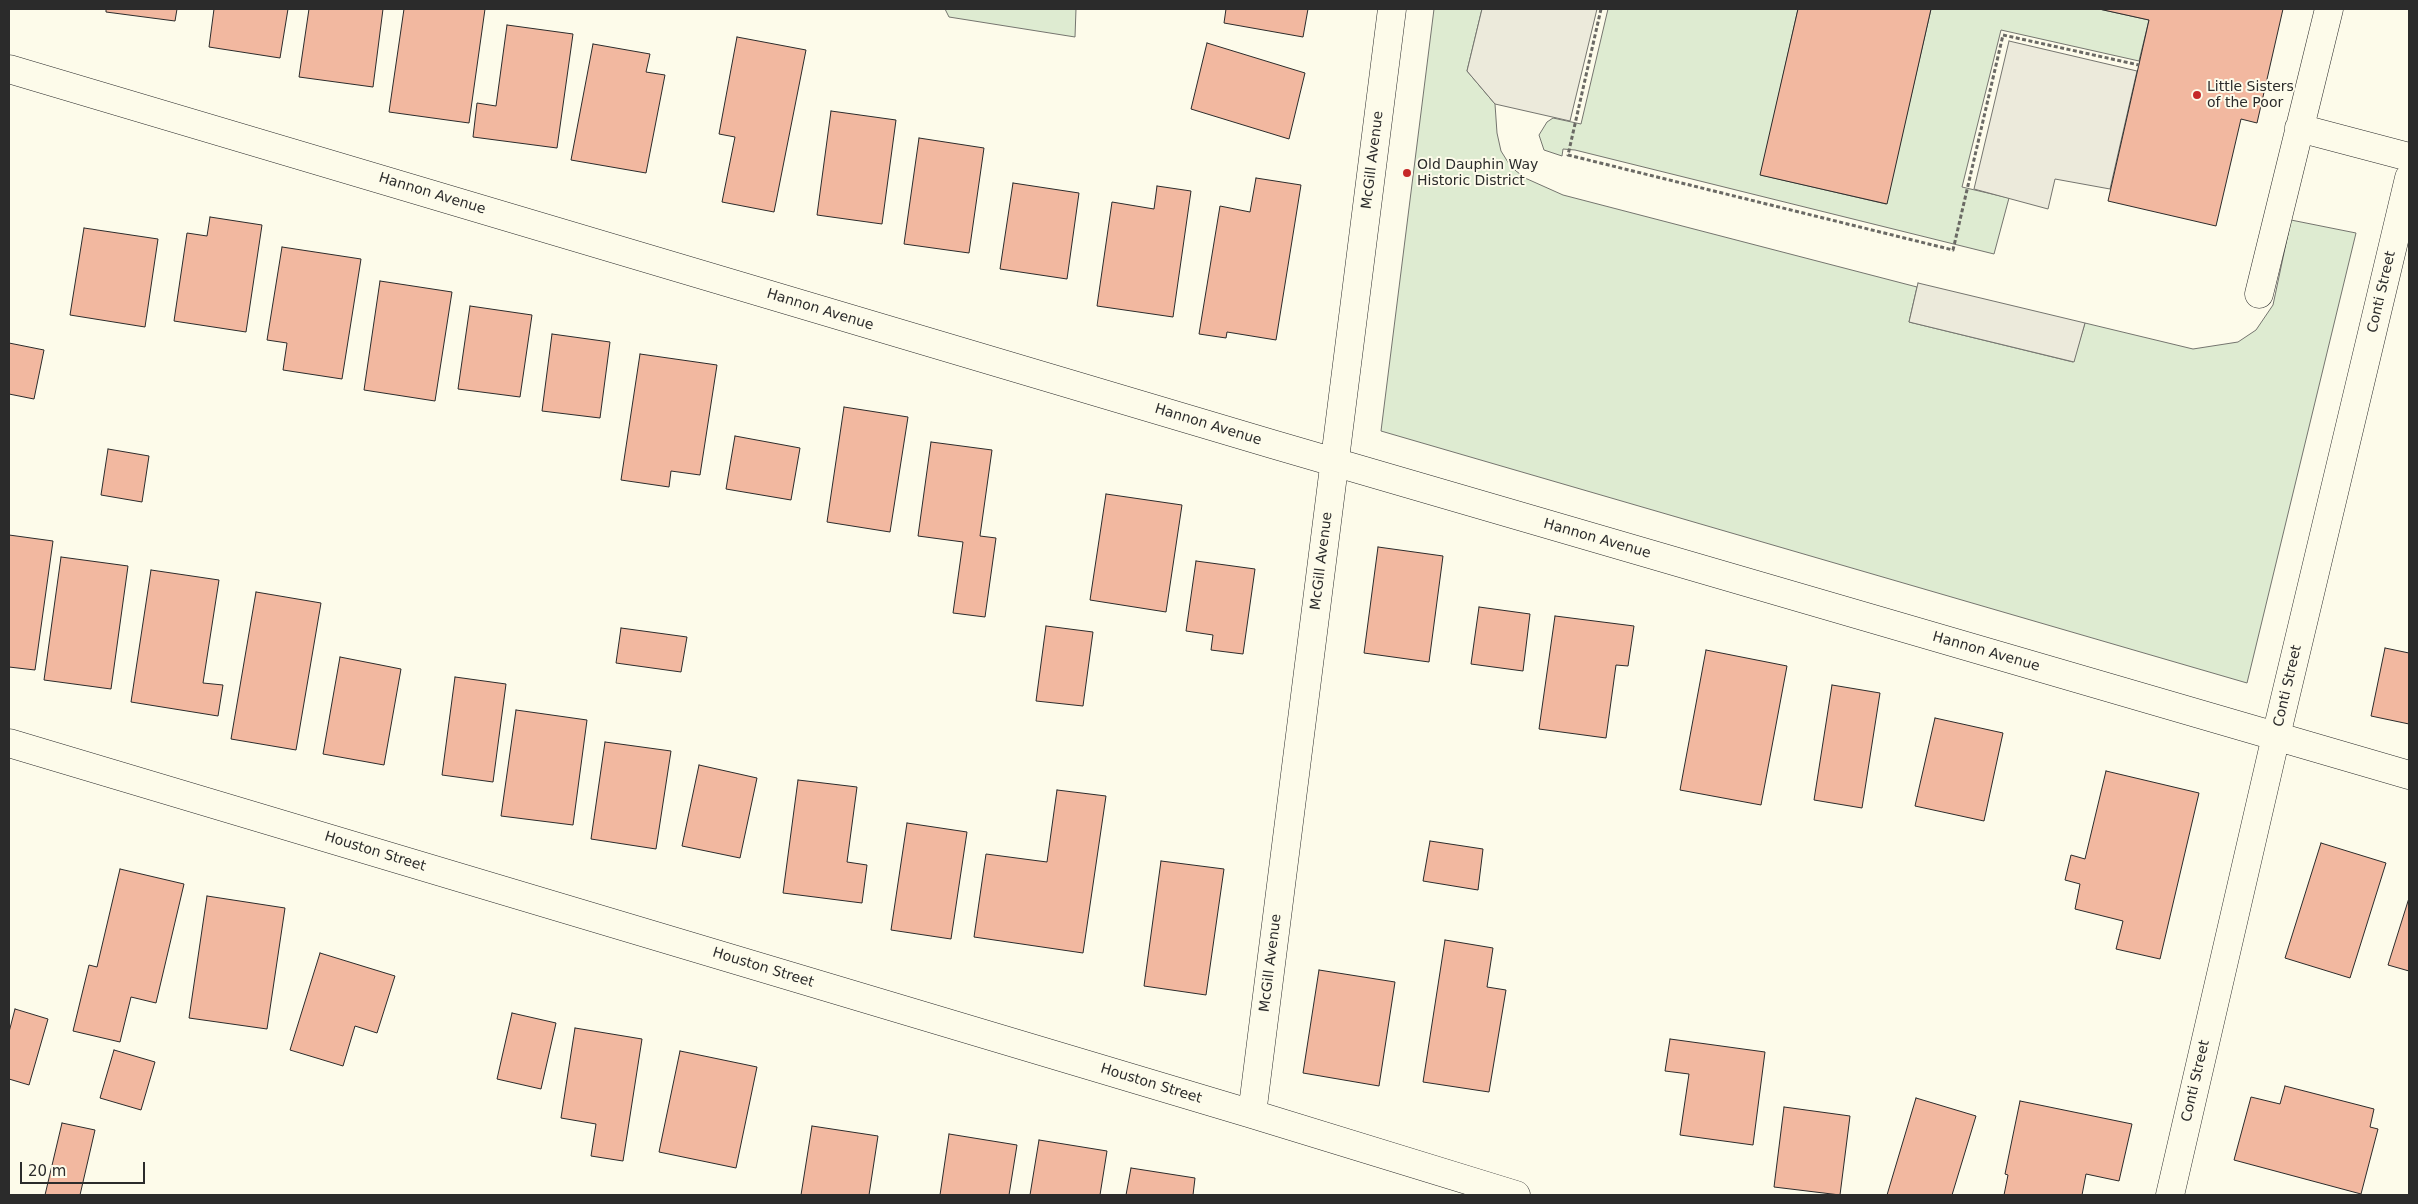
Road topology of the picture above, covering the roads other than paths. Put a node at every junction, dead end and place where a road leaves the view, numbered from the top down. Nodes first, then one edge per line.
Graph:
1 (1392, 9) edge
2 (2329, 9) edge
3 (9, 69) edge
4 (2299, 128) junction
5 (2409, 157) edge
6 (2409, 178) edge
7 (2259, 294) dead end
8 (1335, 463) junction
9 (2276, 736) junction
10 (9, 743) edge
11 (2409, 775) edge
12 (1252, 1114) junction
13 (1516, 1195) edge
14 (2170, 1195) edge

1 - 8 street, McGill Avenue
2 - 4 street
3 - 8 street, Hannon Avenue
4 - 5 street
4 - 7 street
6 - 9 street, Conti Street
8 - 9 street, Hannon Avenue
8 - 12 street, McGill Avenue
9 - 11 street, Hannon Avenue
9 - 14 street, Conti Street
10 - 12 street, Houston Street
12 - 13 street, Houston Street

